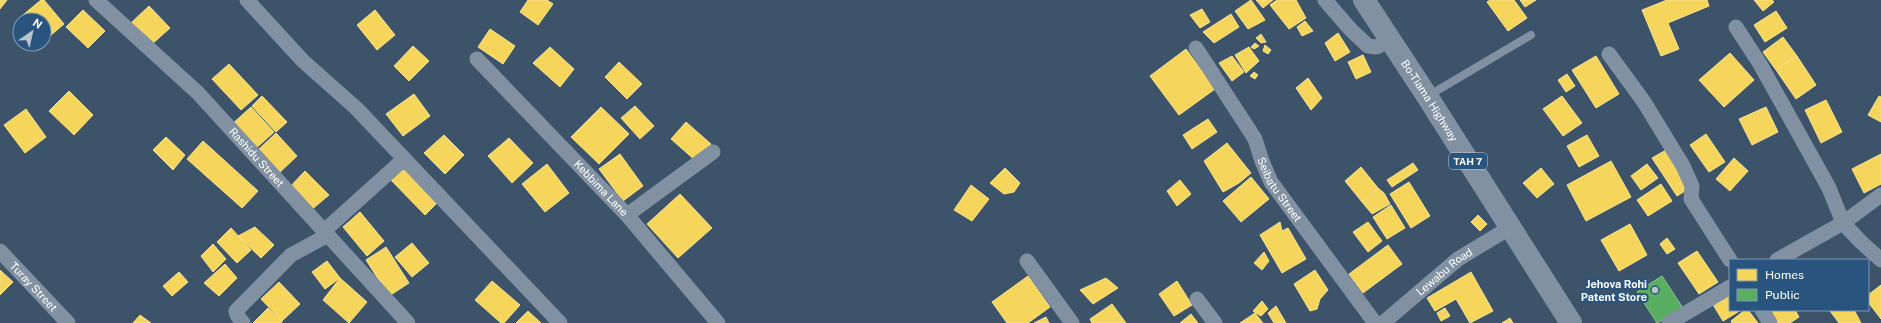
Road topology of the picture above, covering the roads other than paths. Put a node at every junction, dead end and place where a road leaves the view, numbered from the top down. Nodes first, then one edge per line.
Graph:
1 (96, 0) edge
2 (247, 0) edge
3 (1325, 0) edge
4 (1364, 0) edge
5 (1736, 27) dead end
6 (1532, 35) dead end
7 (1390, 40) junction
8 (1196, 48) dead end
9 (1609, 54) dead end
10 (477, 59) dead end
11 (1427, 96) junction
12 (713, 152) dead end
13 (404, 159) junction
14 (1881, 195) edge
15 (627, 215) junction
16 (1843, 223) junction
17 (1511, 227) junction
18 (326, 233) junction
19 (0, 251) edge
20 (1729, 259) edge
21 (1779, 259) edge
22 (1881, 260) edge
23 (1027, 261) dead end
24 (1729, 288) edge
25 (1197, 298) dead end
26 (1763, 311) edge
27 (68, 323) edge
28 (243, 323) edge
29 (408, 323) edge
30 (560, 323) edge
31 (718, 323) edge
32 (1072, 323) edge
33 (1215, 323) edge
34 (1375, 323) edge
35 (1383, 323) edge
36 (1571, 323) edge
37 (1669, 323) edge
38 (1770, 323) edge

1 - 18 street, Rashidu Street
2 - 13 street
3 - 7 street
4 - 7 highway, Bo-Tiama Highway / TAH 7
5 - 16 street
6 - 11 lane
7 - 11 highway, Bo-Tiama Highway / TAH 7
8 - 34 street, Seibatu Street
9 - 20 street
10 - 15 street, Kebbima Lane
11 - 17 highway, Bo-Tiama Highway / TAH 7
12 - 15 street
13 - 18 street
13 - 30 street
14 - 16 street
15 - 31 street, Kebbima Lane
16 - 21 street
16 - 22 street
17 - 35 street, Lewabu Road
17 - 36 highway, Bo-Tiama Highway / TAH 7
18 - 28 street
18 - 29 street, Rashidu Street
19 - 27 street, Turay Street
23 - 32 street
24 - 37 street
25 - 33 street
26 - 38 street

